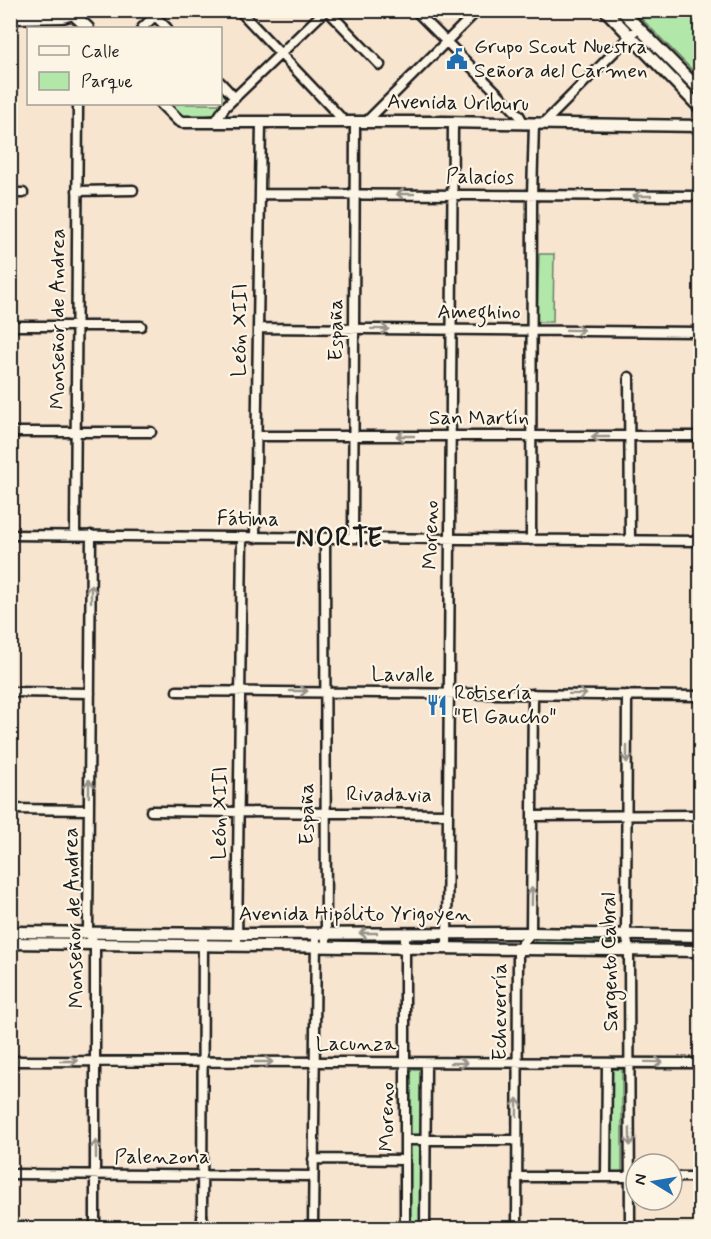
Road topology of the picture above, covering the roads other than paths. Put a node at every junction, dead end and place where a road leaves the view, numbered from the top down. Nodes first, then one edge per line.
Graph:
1 (239, 10) edge
2 (326, 10) edge
3 (415, 10) edge
4 (478, 10) edge
5 (605, 10) edge
6 (621, 10) edge
7 (73, 12) edge
8 (158, 13) edge
9 (10, 18) edge
10 (85, 27) edge
11 (143, 27) edge
12 (166, 27) edge
13 (634, 32) junction
14 (446, 42) junction
15 (281, 56) junction
16 (380, 65) dead end
17 (222, 84) edge
18 (700, 90) edge
19 (235, 98) junction
20 (78, 105) edge
21 (163, 105) edge
22 (700, 108) edge
23 (215, 122) junction
24 (261, 122) junction
25 (366, 122) junction
26 (350, 123) junction
27 (453, 123) junction
28 (534, 124) junction
29 (700, 126) edge
30 (133, 190) dead end
31 (77, 191) junction
32 (10, 193) edge
33 (22, 193) dead end
34 (260, 194) junction
35 (452, 194) junction
36 (354, 195) junction
37 (532, 196) junction
38 (700, 196) edge
39 (10, 326) edge
40 (76, 326) junction
41 (141, 326) dead end
42 (258, 328) junction
43 (354, 329) junction
44 (451, 330) junction
45 (532, 330) junction
46 (700, 332) edge
47 (629, 377) dead end
48 (10, 432) edge
49 (151, 432) dead end
50 (75, 433) junction
51 (257, 436) junction
52 (353, 436) junction
53 (450, 436) junction
54 (700, 436) edge
55 (532, 437) junction
56 (630, 437) junction
57 (75, 534) junction
58 (10, 535) edge
59 (91, 535) junction
60 (242, 537) junction
61 (255, 538) junction
62 (326, 538) junction
63 (353, 538) junction
64 (449, 540) junction
65 (531, 540) junction
66 (630, 540) junction
67 (700, 541) edge
68 (177, 691) dead end
69 (240, 691) junction
70 (10, 692) edge
71 (326, 692) junction
72 (90, 693) junction
73 (448, 693) junction
74 (533, 694) junction
75 (627, 695) junction
76 (700, 696) edge
77 (10, 809) edge
78 (89, 810) junction
79 (151, 811) dead end
80 (326, 812) junction
81 (238, 813) junction
82 (447, 814) junction
83 (628, 815) junction
84 (700, 815) edge
85 (534, 816) junction
86 (10, 932) edge
87 (88, 932) junction
88 (405, 933) junction
89 (447, 933) junction
90 (531, 933) junction
91 (203, 934) junction
92 (237, 934) junction
93 (320, 934) junction
94 (626, 934) junction
95 (700, 936) edge
96 (10, 943) edge
97 (95, 944) junction
98 (203, 946) junction
99 (237, 946) junction
100 (321, 947) junction
101 (405, 948) junction
102 (447, 948) junction
103 (518, 949) junction
104 (629, 950) junction
105 (700, 951) edge
106 (10, 1061) edge
107 (96, 1061) junction
108 (202, 1062) junction
109 (314, 1062) junction
110 (405, 1062) junction
111 (518, 1062) junction
112 (607, 1062) junction
113 (629, 1062) junction
114 (426, 1063) junction
115 (700, 1063) edge
116 (405, 1140) junction
117 (425, 1140) junction
118 (517, 1140) junction
119 (632, 1152) edge
120 (313, 1159) junction
121 (405, 1160) junction
122 (10, 1174) edge
123 (96, 1175) junction
124 (202, 1176) junction
125 (313, 1176) junction
126 (517, 1177) junction
127 (606, 1177) junction
128 (624, 1177) edge
129 (684, 1177) edge
130 (700, 1177) edge
131 (631, 1212) edge
132 (95, 1228) edge
133 (202, 1228) edge
134 (312, 1228) edge
135 (405, 1228) edge
136 (425, 1228) edge
137 (517, 1228) edge
138 (630, 1228) edge

1 - 15 street
2 - 15 street
2 - 16 street
3 - 14 street
4 - 14 street
5 - 13 main road
6 - 13 main road
7 - 9 main road
7 - 10 main road
8 - 11 street
8 - 12 street
13 - 18 main road
13 - 22 main road
13 - 28 street
14 - 25 street
14 - 28 street
15 - 19 street
15 - 26 street
17 - 19 street
19 - 23 street
20 - 31 street, Monseñor de Andrea
21 - 23 main road, Avenida Uriburu
23 - 24 main road, Avenida Uriburu
24 - 26 main road, Avenida Uriburu
24 - 34 street, León XIII
25 - 26 main road, Avenida Uriburu
25 - 27 main road, Avenida Uriburu
26 - 36 street, España
27 - 28 main road, Avenida Uriburu
27 - 35 street, Moreno
28 - 29 main road, Avenida Uriburu
28 - 37 street
30 - 31 street
31 - 40 street, Monseñor de Andrea
32 - 33 street
34 - 36 street, Palacios
34 - 42 street, León XIII
35 -> 36 street, Palacios
35 - 37 street, Palacios
35 - 44 street, Moreno
36 - 43 street, España
38 -> 37 street, Palacios
37 - 45 street
39 - 40 street
40 - 41 street
40 - 50 street, Monseñor de Andrea
42 - 43 street, Ameghino
42 - 51 street, León XIII
43 -> 44 street, Ameghino
43 - 52 street, España
44 - 45 street, Ameghino
44 - 53 street, Moreno
45 -> 46 street, Ameghino
45 - 55 street
47 - 56 street
48 - 50 street
49 - 50 street
50 - 57 street, Monseñor de Andrea
51 - 52 street, San Martín
51 - 61 street, León XIII
53 -> 52 street, San Martín
52 - 63 street, España
53 - 55 street, San Martín
53 - 64 street, Moreno
54 - 56 street, San Martín
56 -> 55 street, San Martín
55 - 65 street
56 - 66 street
57 - 58 street, Fátima
57 - 59 street, Fátima
59 - 60 street, Fátima
72 -> 59 street, Monseñor de Andrea
60 - 61 street, Fátima
60 - 69 street, León XIII
61 - 62 street, Fátima
62 - 63 street, Fátima
62 - 71 street, España
63 - 64 street, Fátima
64 - 65 street, Fátima
64 - 73 street, Moreno
65 - 66 street, Fátima
66 - 67 street, Fátima
68 - 69 street, Lavalle
69 -> 71 street, Lavalle
69 - 81 street, León XIII
70 - 72 street
71 - 73 street, Lavalle
71 - 80 street, España
78 -> 72 street, Monseñor de Andrea
73 - 74 street, Lavalle
73 - 82 street, Moreno
74 -> 75 street, Lavalle
74 - 85 street
75 - 76 street, Lavalle
75 -> 83 street, Sargento Cabral
77 - 78 street
78 - 87 street, Monseñor de Andrea
79 - 81 street, Rivadavia
80 - 81 street, Rivadavia
80 - 82 street, Rivadavia
80 - 93 street, España
81 - 92 street, León XIII
82 - 89 street, Moreno
83 - 84 street
83 - 85 street
83 - 94 street, Sargento Cabral
90 -> 85 street
86 - 87 main road, Avenida Hipólito Yrigoyen
87 - 91 main road, Avenida Hipólito Yrigoyen
87 - 97 street, Monseñor de Andrea
88 - 89 main road, Avenida Hipólito Yrigoyen
88 -> 93 main road, Avenida Hipólito Yrigoyen
88 - 101 street, Moreno
89 - 90 main road, Avenida Hipólito Yrigoyen
89 - 102 street, Moreno
90 - 94 main road, Avenida Hipólito Yrigoyen
90 - 103 street, Echeverría
91 - 92 main road, Avenida Hipólito Yrigoyen
91 - 98 street
92 - 93 main road, Avenida Hipólito Yrigoyen
92 - 99 street, León XIII
93 - 100 street, España
94 - 95 main road, Avenida Hipólito Yrigoyen
94 - 104 street, Sargento Cabral
96 - 97 main road, Avenida Hipólito Yrigoyen
97 - 98 main road, Avenida Hipólito Yrigoyen
97 - 107 street, Monseñor de Andrea
98 - 99 main road, Avenida Hipólito Yrigoyen
98 - 108 street
99 - 100 main road, Avenida Hipólito Yrigoyen
100 - 101 main road, Avenida Hipólito Yrigoyen
100 - 109 street, España
101 - 102 main road, Avenida Hipólito Yrigoyen
101 - 110 street, Moreno
102 - 103 main road, Avenida Hipólito Yrigoyen
103 - 104 main road, Avenida Hipólito Yrigoyen
103 - 111 street, Echeverría
104 - 105 main road, Avenida Hipólito Yrigoyen
104 - 113 street, Sargento Cabral
106 -> 107 street, Lacunza
107 - 108 street, Lacunza
123 -> 107 street, Monseñor de Andrea
108 -> 109 street, Lacunza
108 - 124 street
109 - 110 street, Lacunza
109 - 120 street, España
110 - 114 street, Lacunza
110 - 116 street, Moreno
111 - 112 street, Lacunza
114 -> 111 street, Lacunza
118 -> 111 street, Echeverría
112 - 113 street, Lacunza
112 - 127 street, Sargento Cabral
113 -> 115 street, Lacunza
113 -> 119 street, Sargento Cabral
114 - 117 street, Moreno
116 - 117 street
116 - 121 street, Moreno
117 - 118 street
117 - 136 street, Moreno
118 - 126 street, Echeverría
120 - 121 street
120 - 125 street, España
121 - 135 street, Moreno
122 - 123 street, Palenzona
123 - 124 street, Palenzona
123 - 132 street, Monseñor de Andrea
124 - 125 street, Palenzona
124 - 133 street
125 - 134 street, España
126 - 127 street
126 - 137 street, Echeverría
127 - 128 street
129 - 130 street
131 - 138 street, Sargento Cabral

